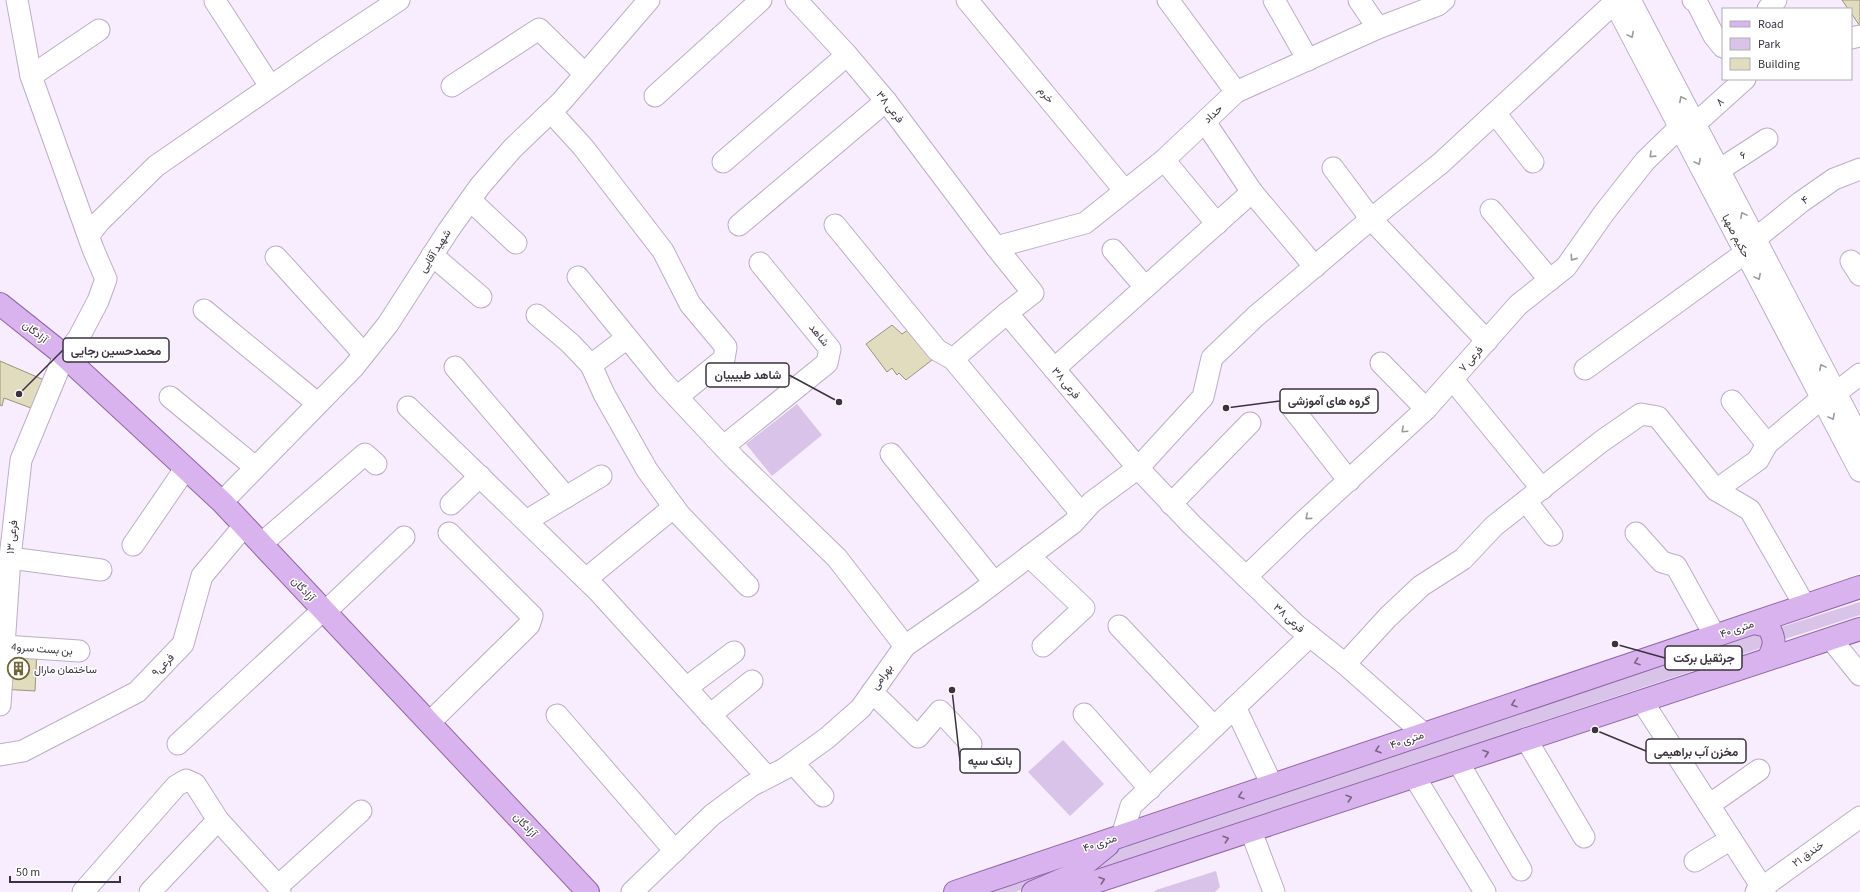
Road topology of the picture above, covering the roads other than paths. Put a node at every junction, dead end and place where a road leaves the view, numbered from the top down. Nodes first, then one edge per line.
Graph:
1 (17, 0) edge
2 (216, 0) edge
3 (399, 0) edge
4 (649, 0) edge
5 (762, 0) edge
6 (796, 0) edge
7 (967, 0) edge
8 (1168, 0) edge
9 (1274, 0) edge
10 (1359, 0) edge
11 (1444, 0) edge
12 (1776, 0) edge
13 (1619, 1) edge
14 (1696, 1) edge
15 (1769, 8) edge
16 (1378, 28) junction
17 (99, 30) dead end
18 (1720, 38) edge
19 (847, 54) junction
20 (1308, 60) junction
21 (585, 74) junction
22 (31, 76) junction
23 (1744, 80) edge
24 (270, 86) junction
25 (452, 86) dead end
26 (1236, 92) junction
27 (655, 96) dead end
28 (886, 101) junction
29 (551, 112) junction
30 (1495, 113) junction
31 (1205, 122) junction
32 (1687, 126) junction
33 (1768, 139) dead end
34 (1164, 160) junction
35 (723, 162) dead end
36 (1533, 162) dead end
37 (1333, 168) dead end
38 (1860, 169) edge
39 (1719, 170) junction
40 (1125, 191) junction
41 (1252, 192) junction
42 (470, 200) junction
43 (1491, 210) dead end
44 (1371, 219) junction
45 (1217, 224) junction
46 (739, 225) dead end
47 (835, 225) dead end
48 (89, 235) junction
49 (516, 243) dead end
50 (1750, 246) junction
51 (996, 247) junction
52 (1113, 250) dead end
53 (432, 255) junction
54 (276, 256) dead end
55 (760, 263) dead end
56 (1315, 267) junction
57 (578, 277) dead end
58 (1550, 280) junction
59 (1145, 287) junction
60 (481, 297) dead end
61 (0, 304) edge
62 (204, 310) dead end
63 (1007, 313) junction
64 (537, 315) dead end
65 (627, 338) junction
66 (1487, 340) junction
67 (364, 354) junction
68 (64, 356) junction
69 (953, 359) junction
70 (1381, 363) dead end
71 (455, 366) dead end
72 (591, 366) junction
73 (1054, 369) junction
74 (1585, 369) dead end
75 (1860, 374) edge
76 (1453, 380) junction
77 (1829, 395) junction
78 (170, 397) dead end
79 (677, 397) junction
80 (1732, 401) dead end
81 (317, 403) junction
82 (1290, 405) dead end
83 (408, 407) dead end
84 (1426, 409) junction
85 (1250, 423) dead end
86 (1860, 439) edge
87 (1767, 444) junction
88 (724, 446) junction
89 (891, 454) dead end
90 (376, 464) dead end
91 (255, 467) junction
92 (185, 468) junction
93 (1138, 468) junction
94 (1860, 471) edge
95 (480, 476) junction
96 (601, 476) dead end
97 (1349, 481) junction
98 (1716, 490) junction
99 (1534, 495) junction
100 (566, 497) junction
101 (222, 502) junction
102 (451, 504) dead end
103 (1171, 504) junction
104 (674, 507) junction
105 (1082, 513) junction
106 (526, 521) junction
107 (244, 526) junction
108 (449, 533) dead end
109 (1636, 533) dead end
110 (1552, 535) dead end
111 (404, 537) dead end
112 (261, 544) junction
113 (134, 545) dead end
114 (1029, 556) junction
115 (10, 558) junction
116 (101, 570) dead end
117 (1246, 577) junction
118 (586, 579) junction
119 (994, 582) junction
120 (748, 586) dead end
121 (1860, 587) edge
122 (1805, 606) junction
123 (324, 611) junction
124 (1754, 623) junction
125 (1118, 626) dead end
126 (1860, 629) edge
127 (1310, 636) junction
128 (1715, 636) junction
129 (1831, 639) junction
130 (4, 646) junction
131 (905, 646) junction
132 (1043, 646) dead end
133 (79, 651) dead end
134 (734, 652) dead end
135 (1768, 660) junction
136 (1345, 664) junction
137 (1860, 675) edge
138 (752, 681) dead end
139 (686, 688) junction
140 (872, 692) junction
141 (1642, 701) junction
142 (0, 705) edge
143 (1235, 707) junction
144 (1084, 714) dead end
145 (557, 715) dead end
146 (710, 715) junction
147 (429, 722) junction
148 (1214, 727) junction
149 (1424, 734) junction
150 (0, 740) edge
151 (1526, 740) junction
152 (178, 744) dead end
153 (972, 744) dead end
154 (22, 751) junction
155 (0, 755) edge
156 (1458, 762) junction
157 (793, 763) junction
158 (1759, 770) dead end
159 (1414, 776) junction
160 (767, 777) junction
161 (1272, 785) junction
162 (1150, 789) junction
163 (823, 796) dead end
164 (1709, 805) junction
165 (361, 811) dead end
166 (1860, 817) edge
167 (218, 820) junction
168 (1251, 831) junction
169 (1122, 836) junction
170 (1584, 837) dead end
171 (1731, 838) junction
172 (675, 851) junction
173 (1695, 861) dead end
174 (1521, 870) dead end
175 (279, 889) edge
176 (1761, 890) edge
177 (83, 892) edge
178 (150, 892) edge
179 (588, 892) edge
180 (632, 892) edge
181 (955, 892) edge
182 (1033, 892) edge
183 (1066, 892) edge
184 (1274, 892) edge
185 (1485, 892) edge

1 - 22 street, فرعی ۱۳
2 - 24 street
3 - 24 street
4 - 21 street, شهید آقایی
5 - 27 street
6 - 19 street, فرعی ۳۸
7 - 40 street, خرم
8 - 26 street
9 - 20 street
10 - 16 street
11 - 16 street, حداد
12 - 15 street
13 - 30 street, بهرامی
13 - 32 street, حکیم صهبا
14 - 18 street
16 - 20 street, حداد
17 - 22 street
19 - 28 street, فرعی ۳۸
19 - 35 street
20 - 26 street, حداد
21 - 25 street
21 - 29 street, شهید آقایی
22 - 48 street, فرعی ۱۳
23 - 32 street, ۸
24 - 48 street
26 - 31 street, حداد
28 - 46 street
28 - 51 street, فرعی ۳۸
29 - 42 street, شهید آقایی
29 - 79 street
30 - 36 street
30 - 44 street, بهرامی
31 - 34 street, حداد
31 - 41 street
32 - 39 street, حکیم صهبا
32 -> 50 street, حکیم صهبا
32 -> 58 street, فرعی ۷
33 - 39 street, ۶
34 - 40 street, حداد
34 - 45 street
37 - 44 street
38 - 50 street, ۴
50 -> 39 street, حکیم صهبا
40 - 51 street, حداد
41 - 45 street
41 - 56 street
42 - 49 street
42 - 53 street, شهید آقایی
43 - 58 street
44 - 56 street, بهرامی
44 - 66 street
45 - 59 street
47 - 69 street
48 - 68 street, فرعی ۱۳
50 - 74 street, ۴
50 - 77 street, حکیم صهبا
51 - 63 street, فرعی ۳۸
52 - 59 street
53 - 60 street
53 - 67 street, شهید آقایی
54 - 67 street
55 - 88 street, شاهد
56 - 93 street, بهرامی
57 - 65 street
58 - 66 street, فرعی ۷
59 - 73 street
61 - 68 main road, آزادگان
62 - 81 street
63 - 69 street
63 - 73 street, فرعی ۳۸
64 - 72 street
65 - 72 street
65 - 79 street
66 - 76 street, فرعی ۷
67 - 81 street, شهید آقایی
68 - 92 main road, آزادگان
68 - 115 street, فرعی ۱۳
69 - 105 street
70 - 84 street
71 - 100 street
72 - 104 street
73 - 93 street, فرعی ۳۸
75 - 77 street
76 - 84 street, فرعی ۷
76 - 99 street
77 - 86 street, حکیم صهبا
77 - 87 street
77 -> 94 street, حکیم صهبا
78 - 91 street
79 - 88 street
80 - 87 street
81 - 91 street, شهید آقایی
82 - 97 street
83 - 95 street
84 -> 97 street, فرعی ۷
85 - 103 street
87 - 98 street
88 - 131 street
89 - 119 street
90 - 112 street
91 - 101 street, شهید آقایی
92 - 101 main road, آزادگان
92 - 113 street
93 - 103 street, فرعی ۳۸
93 - 105 street, بهرامی
95 - 102 street
95 - 106 street
96 - 100 street
97 -> 117 street, فرعی ۷
98 - 99 street
98 - 122 street
99 - 110 street
99 - 136 street
100 - 106 street
101 - 107 main road, آزادگان
103 - 117 street, فرعی ۳۸
104 - 118 street
104 - 120 street
105 - 114 street, بهرامی
106 - 118 street
107 - 112 main road, آزادگان
107 - 154 street, فرعی۹
108 - 147 street
109 - 128 street
111 - 123 street
112 - 123 main road, آزادگان
114 - 119 street, بهرامی
114 - 132 street
115 - 116 street
115 - 130 street, فرعی ۱۳
117 - 127 street, فرعی ۳۸
118 - 139 street
119 - 131 street, بهرامی
121 - 122 main road, ۴۰ متری
122 - 124 main road, ۴۰ متری
123 - 147 main road, آزادگان
123 - 152 street
124 - 128 main road, ۴۰ متری
124 - 135 main road
125 - 148 street
126 - 129 main road
127 - 136 street, فرعی ۳۸
127 - 143 street
128 -> 149 main road, ۴۰ متری
129 - 135 main road
129 - 137 street
130 - 133 street, بن بست سرو4
130 - 142 street, فرعی ۱۳
131 - 140 street, بهرامی
134 - 139 street
135 - 141 main road
136 - 149 street, فرعی ۳۸
138 - 146 street
139 - 146 street
140 - 153 street
140 - 157 street, بهرامی
141 - 151 main road
141 - 164 street
143 - 148 street
143 - 161 street
144 - 162 street
145 - 172 street
146 - 160 street
147 - 179 main road, آزادگان
148 - 162 street
149 -> 161 main road, ۴۰ متری
150 - 154 street
156 -> 151 main road
151 - 170 street
154 - 155 street, فرعی۹
156 - 159 main road
156 - 174 street
157 - 160 street, بهرامی
157 - 163 street
158 - 164 street
168 -> 159 main road
159 - 185 street
160 - 172 street, بهرامی
161 -> 169 main road, ۴۰ متری
162 - 169 street
164 - 171 street
165 - 175 street
166 - 176 street, ۲۱ خندق
167 - 175 street
167 - 177 street
167 - 178 street
183 -> 168 main road
168 - 184 street
169 - 181 main road, ۴۰ متری
169 - 182 main road
171 - 173 street
171 - 176 street
172 - 180 street, بهرامی

